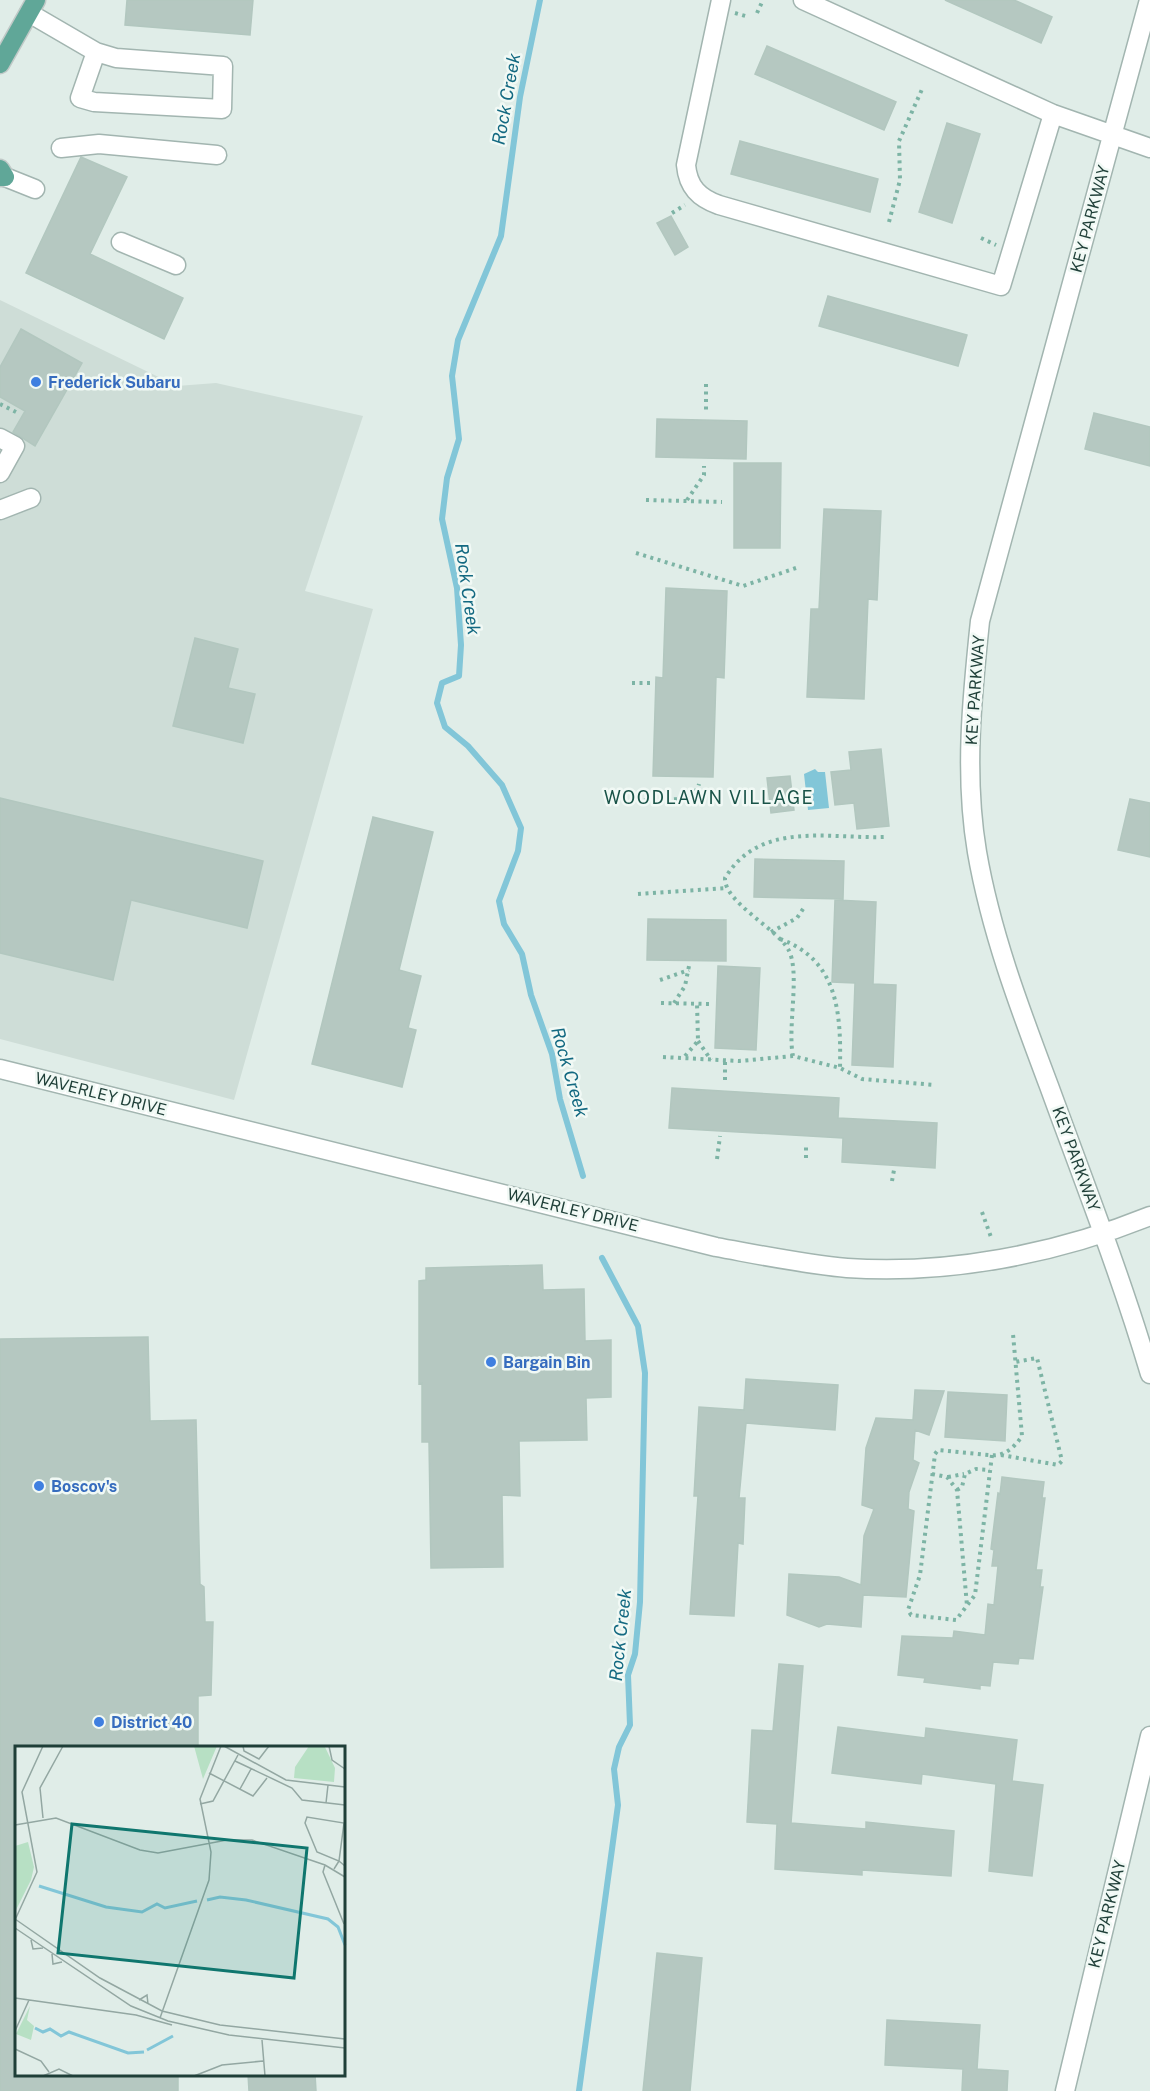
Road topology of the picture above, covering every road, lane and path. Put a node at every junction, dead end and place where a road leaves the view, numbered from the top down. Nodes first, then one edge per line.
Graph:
1 (763, 0) edge
2 (803, 0) edge
3 (1149, 0) edge
4 (726, 6) edge
5 (32, 7) edge
6 (757, 14) dead end
7 (749, 17) dead end
8 (96, 52) junction
9 (0, 64) edge
10 (922, 87) dead end
11 (1053, 114) junction
12 (1112, 137) junction
13 (61, 148) dead end
14 (1150, 148) edge
15 (217, 155) dead end
16 (2, 174) edge
17 (35, 189) dead end
18 (688, 203) dead end
19 (672, 213) dead end
20 (889, 222) dead end
21 (981, 238) dead end
22 (121, 242) dead end
23 (998, 246) dead end
24 (176, 265) dead end
25 (706, 384) dead end
26 (0, 404) edge
27 (16, 412) dead end
28 (706, 412) dead end
29 (7, 442) edge
30 (704, 466) dead end
31 (0, 473) edge
32 (31, 498) dead end
33 (646, 500) dead end
34 (686, 501) junction
35 (722, 502) dead end
36 (0, 510) edge
37 (636, 553) dead end
38 (796, 568) dead end
39 (632, 683) dead end
40 (652, 683) dead end
41 (699, 784) dead end
42 (644, 800) dead end
43 (885, 837) dead end
44 (726, 888) junction
45 (638, 894) dead end
46 (805, 906) dead end
47 (771, 932) junction
48 (779, 939) junction
49 (660, 980) dead end
50 (661, 1003) dead end
51 (673, 1003) junction
52 (697, 1003) junction
53 (709, 1004) dead end
54 (698, 1041) junction
55 (684, 1056) junction
56 (793, 1056) junction
57 (663, 1057) dead end
58 (711, 1060) junction
59 (725, 1061) junction
60 (840, 1068) junction
61 (0, 1069) edge
62 (725, 1080) dead end
63 (935, 1085) dead end
64 (720, 1136) dead end
65 (806, 1144) dead end
66 (806, 1158) dead end
67 (717, 1159) dead end
68 (894, 1170) dead end
69 (891, 1181) dead end
70 (982, 1212) dead end
71 (1150, 1216) edge
72 (1104, 1235) junction
73 (992, 1240) dead end
74 (1013, 1334) dead end
75 (1015, 1362) junction
76 (1150, 1374) edge
77 (992, 1455) junction
78 (1001, 1455) junction
79 (990, 1470) junction
80 (932, 1474) junction
81 (965, 1474) junction
82 (947, 1477) junction
83 (957, 1490) junction
84 (967, 1606) junction
85 (1150, 1736) edge
86 (1065, 2091) edge

1 - 6 path
2 - 11 street
3 - 12 street, KEY PARKWAY
4 - 7 path
4 - 11 street
5 - 8 street
5 - 9 main road
8 - 8 street
10 - 20 path
11 - 12 street
12 - 14 street
12 - 72 street, KEY PARKWAY
13 - 15 street
16 - 17 street
18 - 19 path
21 - 23 path
22 - 24 street
25 - 28 path
26 - 27 path
29 - 31 street
30 - 34 path
32 - 36 street
33 - 34 path
34 - 35 path
37 - 38 path
39 - 40 path
41 - 42 path
43 - 44 path
44 - 45 path
44 - 47 path
46 - 47 path
47 - 48 path
48 - 56 path
48 - 60 path
49 - 51 path
50 - 51 path
51 - 52 path
52 - 53 path
52 - 54 path
54 - 55 path
54 - 58 path
55 - 57 path
55 - 58 path
56 - 59 path
56 - 60 path
58 - 59 path
59 - 62 path
60 - 63 path
61 - 72 street, WAVERLEY DRIVE
64 - 67 path
65 - 66 path
68 - 69 path
70 - 73 path
71 - 72 street, WAVERLEY DRIVE
72 - 76 street, KEY PARKWAY
74 - 75 path
75 - 78 path
75 - 78 path
77 - 78 path
77 - 79 path
77 - 80 path
79 - 81 path
79 - 84 path
80 - 82 path
80 - 84 path
81 - 82 path
81 - 83 path
82 - 83 path
83 - 84 path
85 - 86 street, KEY PARKWAY

